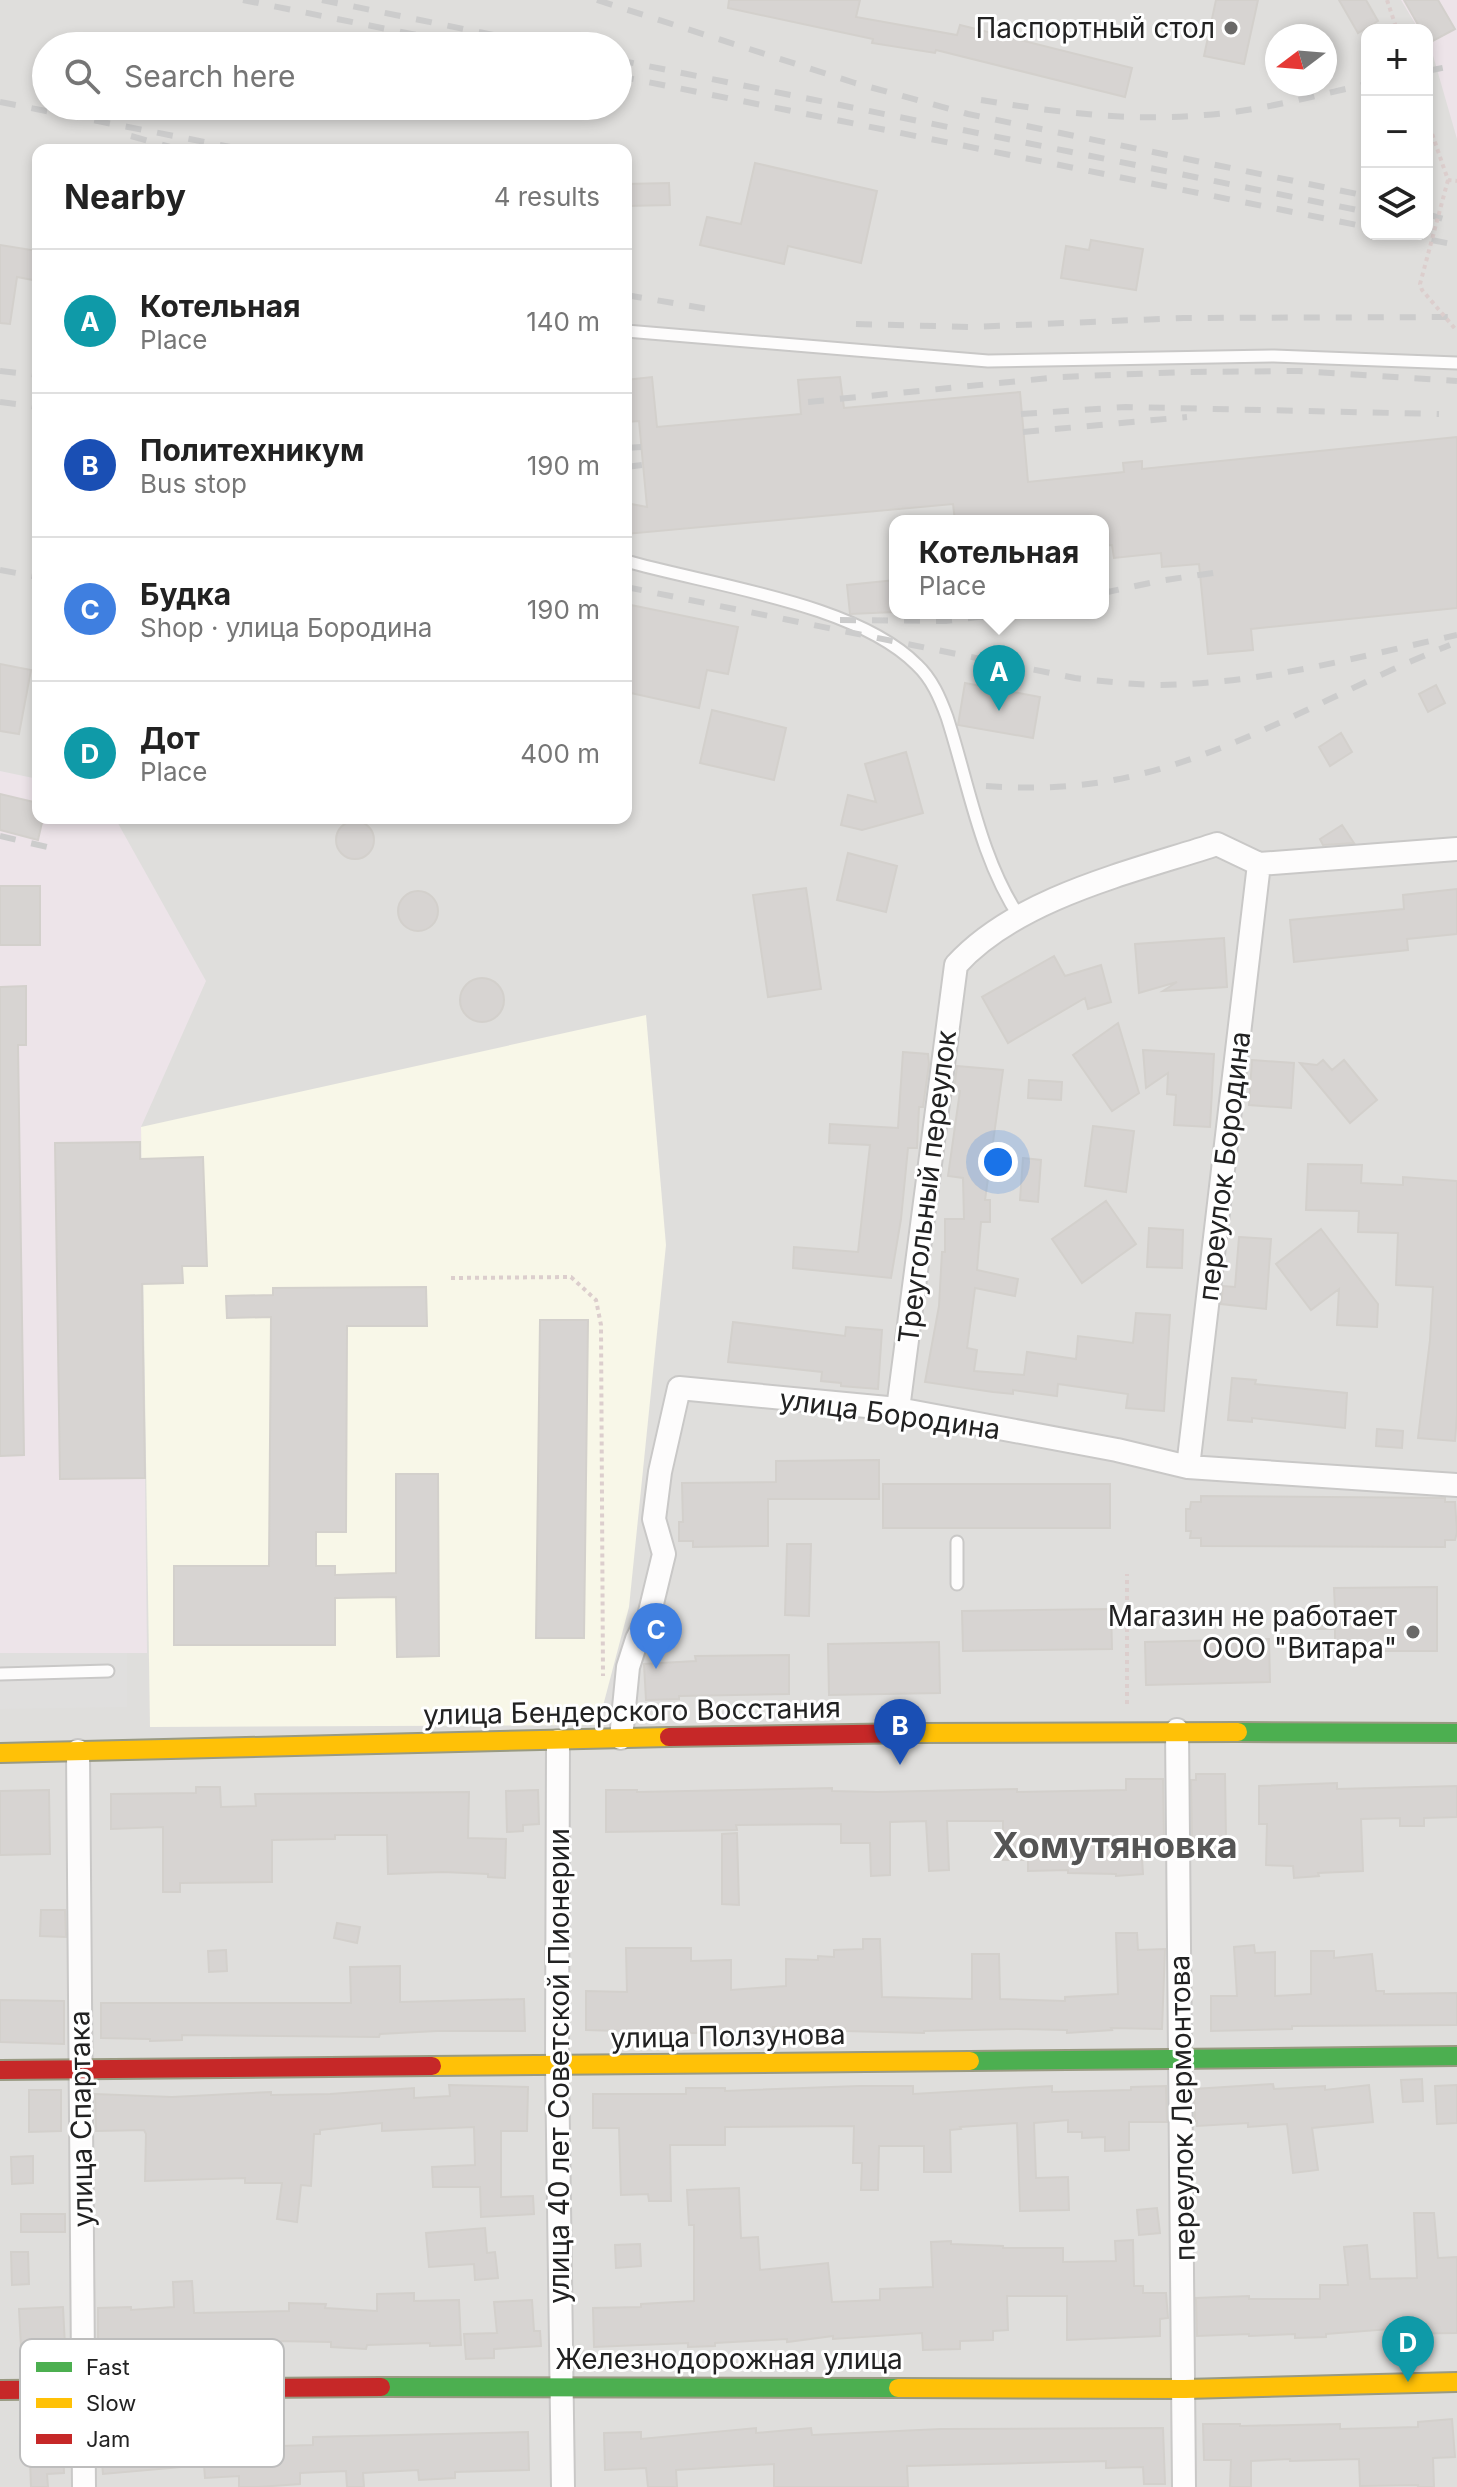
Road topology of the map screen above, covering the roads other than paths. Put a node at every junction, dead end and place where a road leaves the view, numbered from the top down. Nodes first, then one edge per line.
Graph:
1 (632, 332) edge
2 (1457, 363) edge
3 (632, 563) edge
4 (1457, 849) edge
5 (1259, 864) junction
6 (1020, 918) junction
7 (898, 1409) junction
8 (1188, 1467) junction
9 (1457, 1485) edge
10 (957, 1542) dead end
11 (957, 1584) dead end
12 (108, 1671) dead end
13 (0, 1674) edge
14 (1177, 1730) junction
15 (1457, 1733) edge
16 (621, 1738) junction
17 (558, 1741) junction
18 (78, 1751) junction
19 (0, 1753) edge
20 (1457, 2056) edge
21 (1181, 2059) junction
22 (557, 2065) junction
23 (80, 2069) junction
24 (0, 2070) edge
25 (83, 2339) edge
26 (1457, 2382) edge
27 (562, 2386) junction
28 (284, 2387) edge
29 (1185, 2389) junction
30 (0, 2390) edge
31 (20, 2390) edge
32 (563, 2487) edge
33 (1184, 2487) edge

1 - 2 lane
3 - 6 lane
4 - 5 street
5 - 6 street
5 - 8 street, переулок Бородина
6 - 7 street, Треугольный переулок
7 - 8 street, улица Бородина
7 - 16 street, улица Бородина
8 - 9 street, улица Бородина
10 - 11 lane
12 - 13 lane
14 - 15 street, улица Бендерского Восстания
14 - 16 street, улица Бендерского Восстания
14 - 21 street, переулок Лермонтова
16 - 17 street, улица Бендерского Восстания
17 - 18 street, улица Бендерского Восстания
17 - 22 street, улица 40 лет Советской Пионерии
18 - 19 street, улица Бендерского Восстания
18 - 23 street, улица Спартака
20 - 21 street, улица Ползунова
21 - 22 street, улица Ползунова
21 - 29 street, переулок Лермонтова
22 - 23 street, улица Ползунова
22 - 27 street, улица 40 лет Советской Пионерии
23 - 24 street, улица Ползунова
23 - 25 street, улица Спартака
26 - 29 street, Железнодорожная улица
27 - 28 street, Железнодорожная улица
27 - 29 street, Железнодорожная улица
27 - 32 street, улица 40 лет Советской Пионерии
29 - 33 street, переулок Лермонтова
30 - 31 street, Железнодорожная улица

